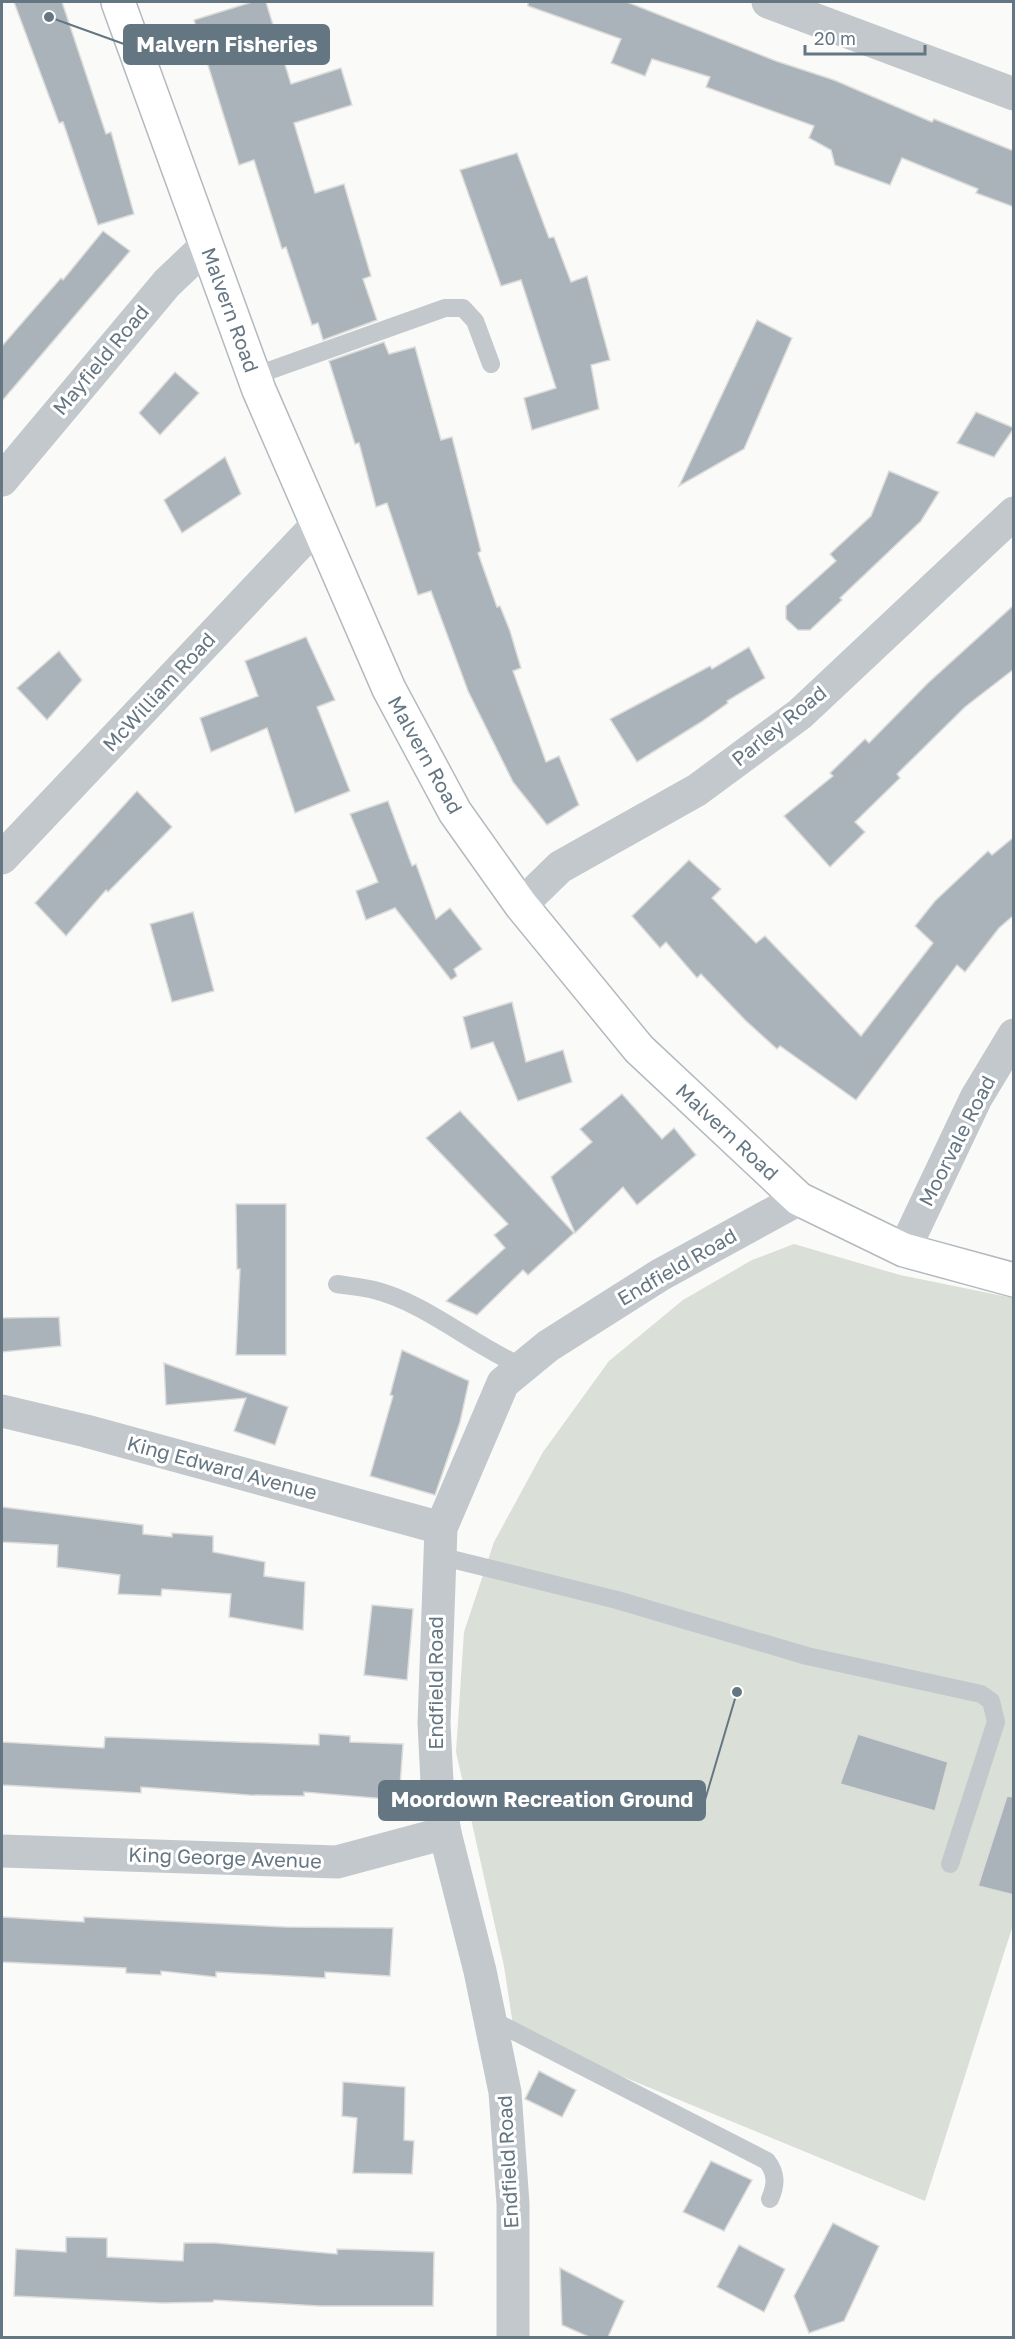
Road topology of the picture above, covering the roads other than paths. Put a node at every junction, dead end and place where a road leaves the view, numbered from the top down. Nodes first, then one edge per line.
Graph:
1 (118, 2) edge
2 (768, 2) edge
3 (1014, 94) edge
4 (206, 246) junction
5 (491, 364) dead end
6 (254, 376) junction
7 (2, 480) edge
8 (1014, 513) edge
9 (316, 525) junction
10 (2, 858) edge
11 (521, 905) junction
12 (1014, 1035) edge
13 (799, 1199) junction
14 (904, 1250) junction
15 (1014, 1280) edge
16 (337, 1284) dead end
17 (523, 1367) junction
18 (2, 1411) edge
19 (440, 1542) junction
20 (445, 1833) junction
21 (2, 1851) edge
22 (950, 1864) dead end
23 (490, 2019) junction
24 (770, 2199) dead end
25 (513, 2337) edge

1 - 4 street, Malvern Road
2 - 3 street
4 - 6 street, Malvern Road
4 - 7 street, Mayfield Road
5 - 6 lane
6 - 9 street, Malvern Road
8 - 11 street, Parley Road
9 - 10 street, McWilliam Road
9 - 11 street, Malvern Road
11 - 13 street, Malvern Road
12 - 14 street, Moorvale Road
13 - 14 street, Malvern Road
13 - 17 street, Endfield Road
14 - 15 street, Malvern Road
16 - 17 lane
17 - 19 street, Endfield Road
18 - 19 street, King Edward Avenue
19 - 20 street, Endfield Road
19 - 22 lane
20 - 21 street, King George Avenue
20 - 23 street, Endfield Road
23 - 24 lane
23 - 25 street, Endfield Road

